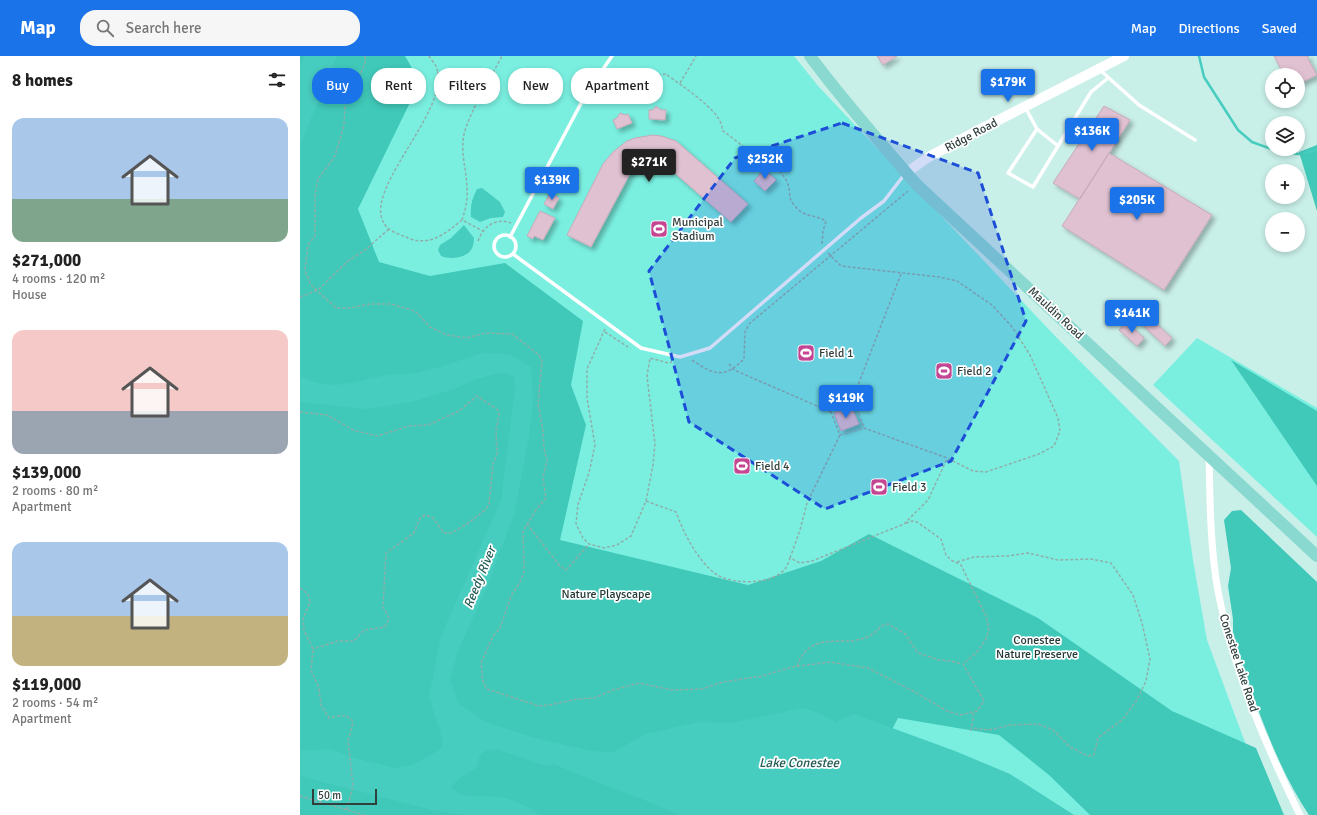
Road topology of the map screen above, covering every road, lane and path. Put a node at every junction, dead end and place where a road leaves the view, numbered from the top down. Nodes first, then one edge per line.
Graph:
1 (365, 56) edge
2 (429, 56) edge
3 (502, 56) edge
4 (612, 56) edge
5 (696, 56) edge
6 (810, 56) edge
7 (1124, 56) edge
8 (437, 68) edge
9 (496, 68) edge
10 (1099, 69) junction
11 (663, 74) edge
12 (1108, 78) junction
13 (679, 84) junction
14 (434, 99) edge
15 (477, 104) edge
16 (1025, 107) junction
17 (1037, 129) junction
18 (1195, 140) dead end
19 (1058, 146) junction
20 (906, 173) junction
21 (916, 185) junction
22 (462, 220) junction
23 (516, 227) junction
24 (389, 229) junction
25 (483, 231) junction
26 (510, 237) junction
27 (478, 241) dead end
28 (825, 250) junction
29 (513, 254) junction
30 (830, 256) junction
31 (901, 274) junction
32 (318, 290) junction
33 (300, 298) edge
34 (608, 324) junction
35 (691, 360) dead end
36 (676, 362) dead end
37 (729, 364) dead end
38 (734, 370) junction
39 (853, 398) junction
40 (300, 412) edge
41 (831, 412) junction
42 (864, 428) junction
43 (840, 434) junction
44 (1209, 454) junction
45 (947, 458) junction
46 (646, 501) junction
47 (527, 524) junction
48 (904, 524) junction
49 (590, 544) junction
50 (1317, 556) edge
51 (790, 558) junction
52 (956, 562) junction
53 (300, 588) edge
54 (313, 649) junction
55 (963, 664) junction
56 (797, 666) junction
57 (974, 712) junction
58 (971, 728) junction
59 (971, 731) dead end
60 (300, 796) edge
61 (347, 810) junction
62 (364, 815) edge
63 (1300, 815) edge

1 - 32 path
2 - 8 path
3 - 9 path
4 - 23 lane
5 - 13 path
6 - 20 main road, Mauldin Road
7 - 10 street, Ridge Road
10 - 12 lane
10 - 16 street, Ridge Road
11 - 13 path
12 - 18 lane
12 - 19 lane
13 - 28 path
14 - 24 path
15 - 22 path
16 - 17 lane
16 - 20 street, Ridge Road
17 - 19 lane
17 - 19 lane
20 - 21 main road, Mauldin Road
20 - 28 lane
21 - 30 path
21 - 44 main road, Mauldin Road
22 - 24 path
22 - 25 path
23 - 25 path
23 - 26 lane
24 - 32 path
25 - 27 path
26 - 29 lane
26 - 29 lane
28 - 30 path
28 - 34 lane
29 - 34 lane
30 - 31 path
30 - 38 path
31 - 39 path
31 - 45 path
32 - 33 path
32 - 47 path
34 - 49 path
35 - 38 path
36 - 46 path
37 - 38 path
38 - 41 path
39 - 41 path
39 - 42 path
40 - 54 path
41 - 43 path
42 - 43 path
42 - 45 path
43 - 51 path
44 - 50 main road, Mauldin Road
44 - 63 street, Conestee Lake Road
45 - 48 path
46 - 49 path
46 - 51 path
47 - 49 path
47 - 56 path
48 - 51 path
48 - 52 path
52 - 55 path
52 - 58 path
53 - 54 path
54 - 61 path
55 - 56 path
55 - 57 path
56 - 57 path
57 - 58 path
58 - 59 path
60 - 61 path
61 - 62 path

